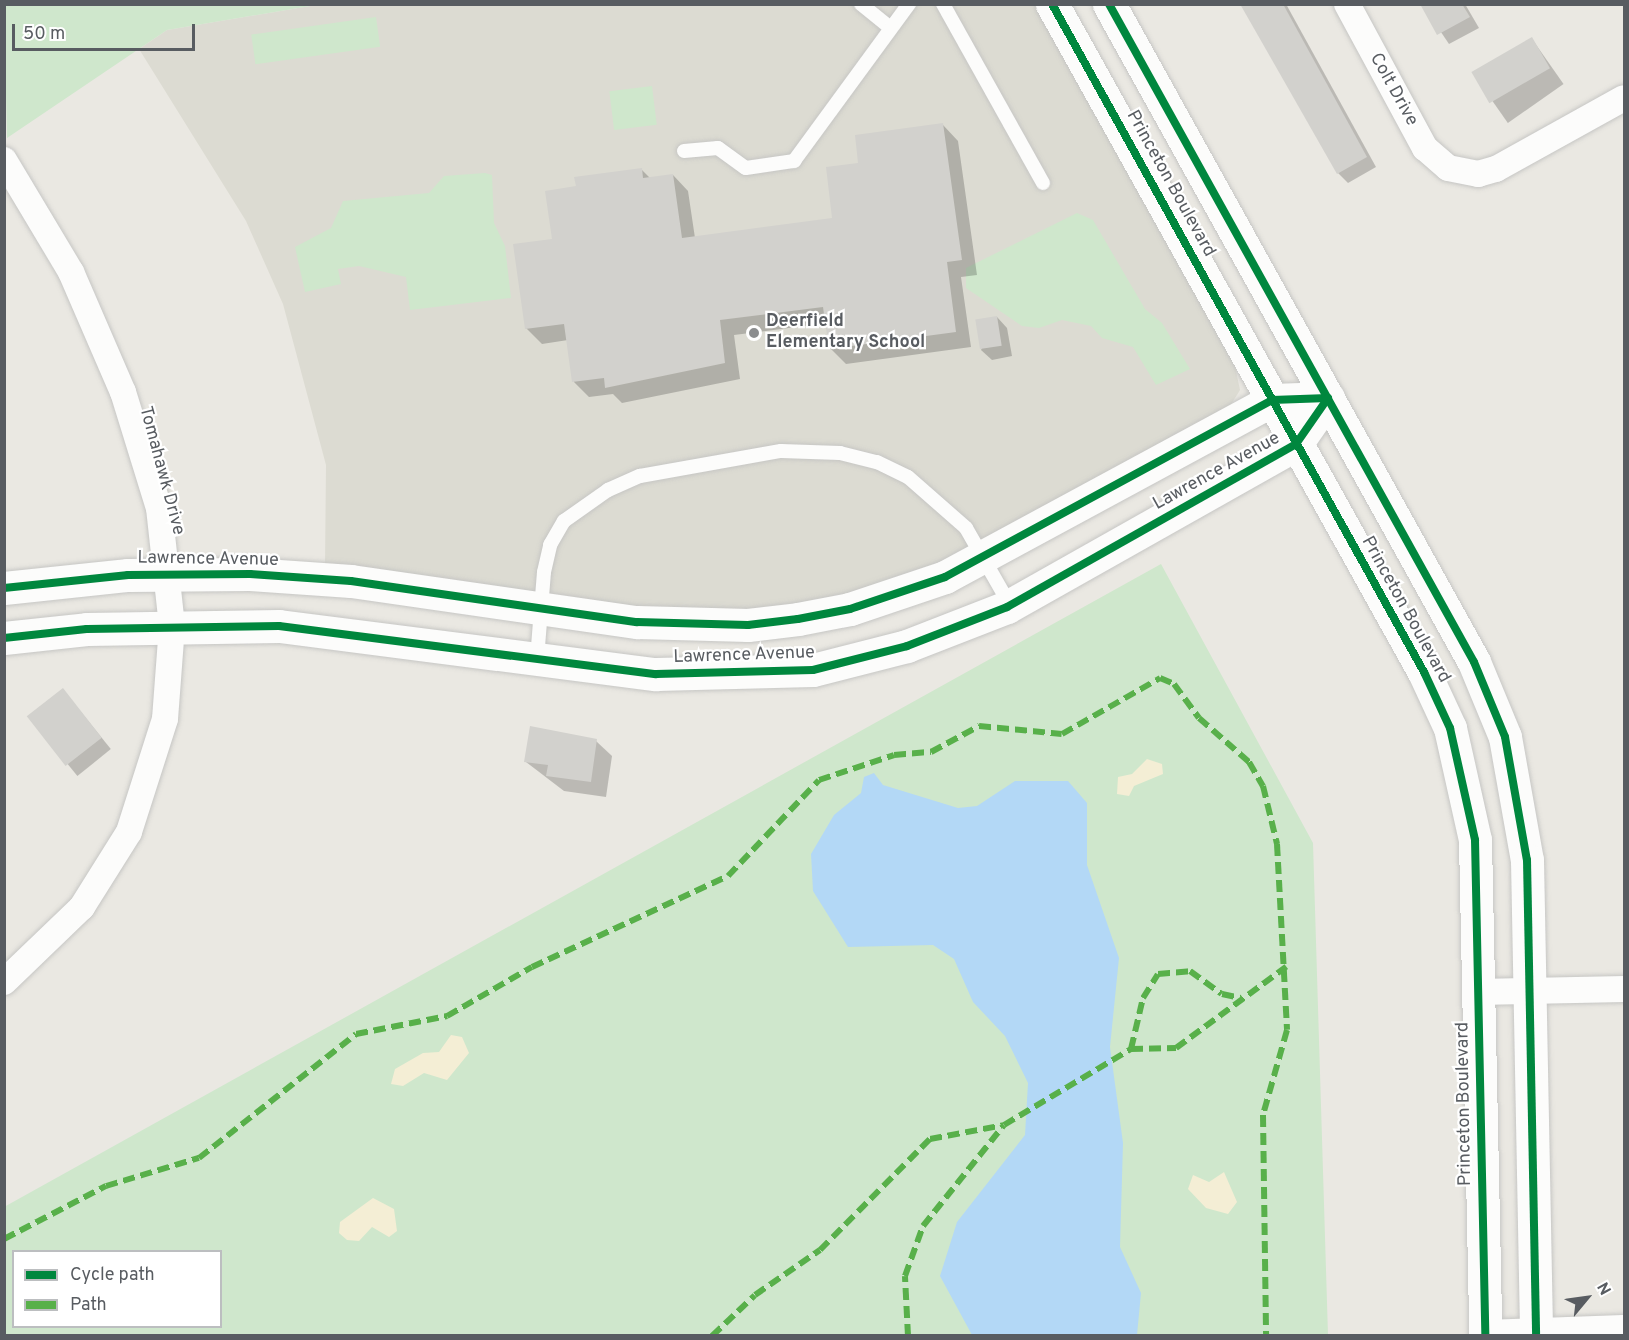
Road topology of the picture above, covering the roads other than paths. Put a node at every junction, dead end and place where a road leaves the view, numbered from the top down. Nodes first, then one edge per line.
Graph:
1 (861, 4) edge
2 (909, 4) edge
3 (943, 4) edge
4 (1052, 4) edge
5 (1109, 4) edge
6 (1347, 4) edge
7 (891, 28) junction
8 (1624, 98) edge
9 (684, 152) dead end
10 (4, 160) edge
11 (1043, 183) dead end
12 (1328, 398) junction
13 (1272, 400) junction
14 (1296, 444) junction
15 (983, 559) junction
16 (170, 574) junction
17 (4, 588) edge
18 (1010, 605) junction
19 (541, 608) junction
20 (172, 626) junction
21 (4, 638) edge
22 (537, 658) junction
23 (4, 982) edge
24 (1624, 989) edge
25 (1530, 991) junction
26 (1478, 993) junction
27 (1624, 1328) edge
28 (1536, 1333) edge
29 (1485, 1334) edge

1 - 7 lane
2 - 7 lane
3 - 11 lane
4 - 13 street, Princeton Boulevard
5 - 12 street, Princeton Boulevard
6 - 8 street, Colt Drive
7 - 9 lane
10 - 16 street, Tomahawk Drive
12 - 13 street, Lawrence Avenue
12 - 14 street, Lawrence Avenue
12 - 25 street, Princeton Boulevard
13 - 14 street, Princeton Boulevard
13 - 15 street, Lawrence Avenue
14 - 18 street, Lawrence Avenue
14 - 26 street, Princeton Boulevard
15 - 18 lane
15 - 19 street, Lawrence Avenue
15 - 19 lane
16 - 17 street, Lawrence Avenue
16 - 19 street, Lawrence Avenue
16 - 20 street, Tomahawk Drive
18 - 22 street, Lawrence Avenue
19 - 22 lane
20 - 21 street, Lawrence Avenue
20 - 22 street, Lawrence Avenue
20 - 23 street, Tomahawk Drive
24 - 25 street
25 - 26 street
25 - 28 street, Princeton Boulevard
26 - 29 street, Princeton Boulevard
27 - 28 street
28 - 29 street

